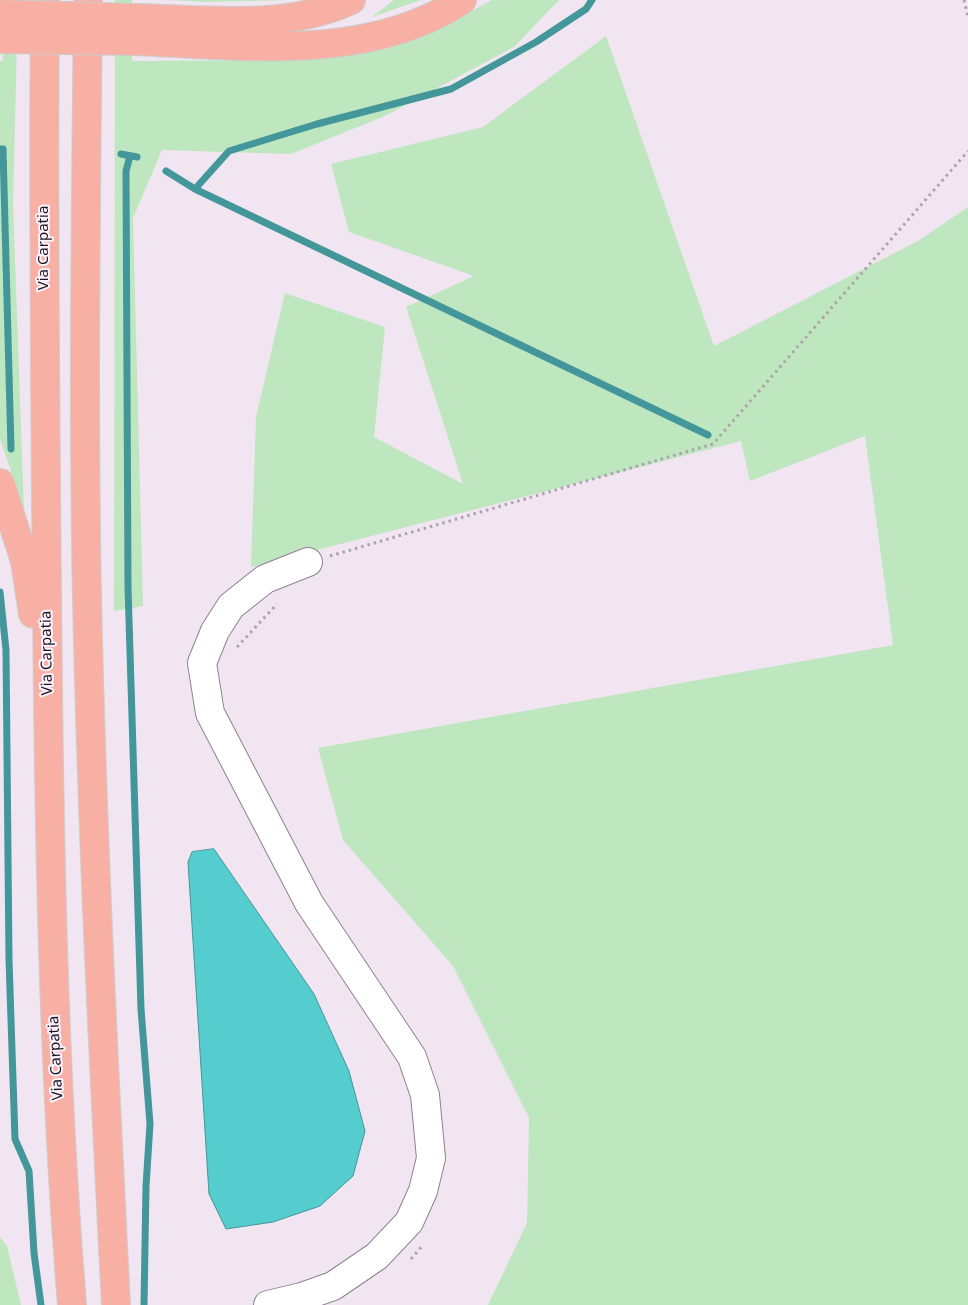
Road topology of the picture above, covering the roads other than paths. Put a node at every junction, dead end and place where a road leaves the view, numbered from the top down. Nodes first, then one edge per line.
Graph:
1 (45, 0) edge
2 (88, 0) edge
3 (351, 0) edge
4 (462, 0) edge
5 (0, 14) edge
6 (135, 30) junction
7 (0, 40) edge
8 (0, 483) edge
9 (308, 562) road end
10 (48, 706) junction
11 (72, 1305) edge
12 (116, 1305) edge
13 (268, 1305) edge

1 - 10 highway, Via Carpatia
2 - 12 highway
3 - 6 highway
4 - 6 highway
5 - 6 highway, bridge
6 - 7 highway, bridge
8 - 10 highway
9 - 13 lane
10 - 11 highway, Via Carpatia

